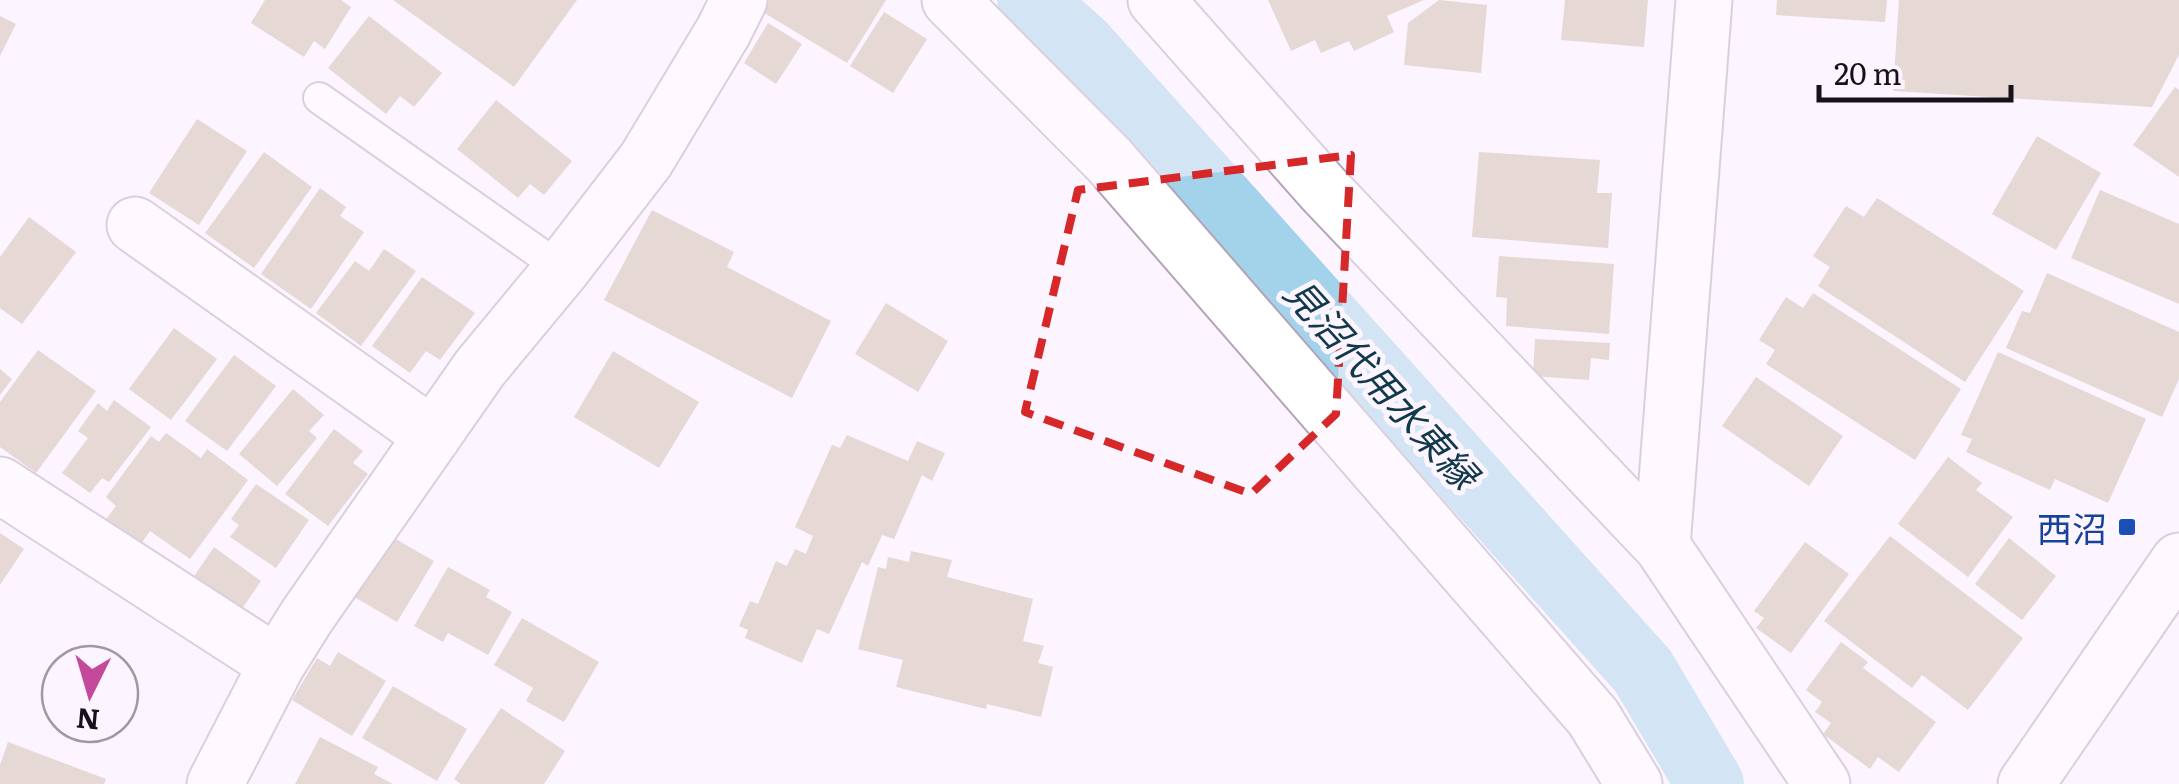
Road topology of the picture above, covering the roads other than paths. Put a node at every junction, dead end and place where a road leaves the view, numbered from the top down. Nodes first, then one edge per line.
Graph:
1 (739, 0) edge
2 (950, 0) edge
3 (1156, 0) edge
4 (1704, 0) edge
5 (319, 98) dead end
6 (134, 224) dead end
7 (562, 270) junction
8 (432, 436) junction
9 (0, 485) edge
10 (1662, 546) junction
11 (2179, 560) edge
12 (276, 664) junction
13 (215, 784) edge
14 (1634, 784) edge
15 (1822, 784) edge
16 (2026, 784) edge

1 - 7 street
2 - 14 street
3 - 10 street
4 - 10 street
5 - 7 lane
6 - 8 street
7 - 8 street
8 - 12 street
9 - 12 street
10 - 15 street
11 - 16 street
12 - 13 street

